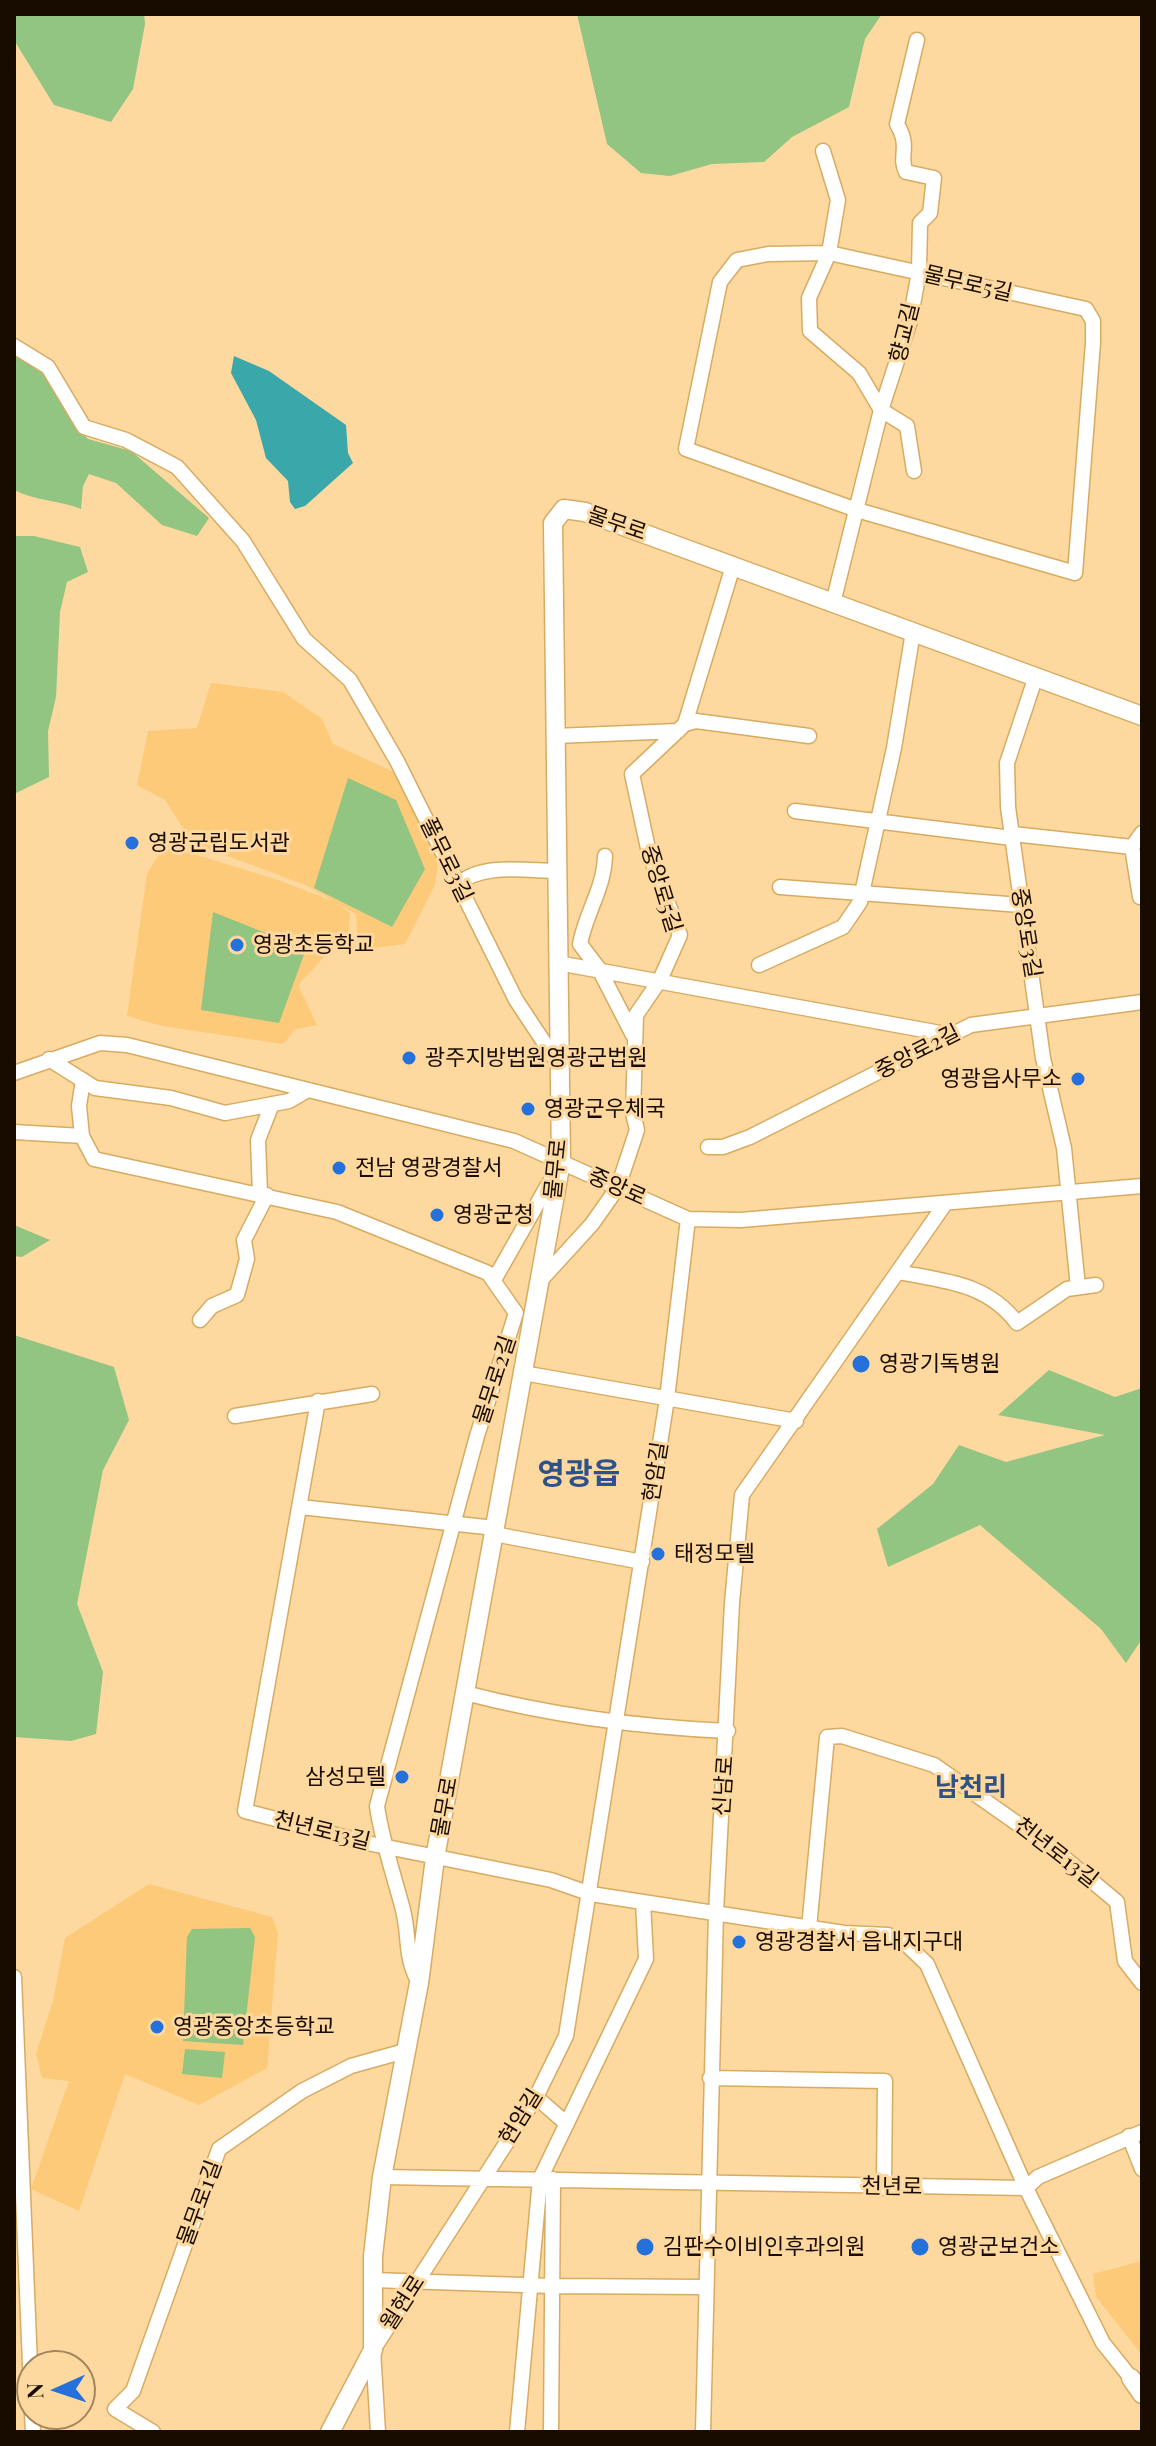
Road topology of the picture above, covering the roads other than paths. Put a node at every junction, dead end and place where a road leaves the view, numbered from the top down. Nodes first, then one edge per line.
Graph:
1 (917, 40) dead end
2 (823, 151) dead end
3 (829, 253) junction
4 (919, 272) junction
5 (14, 346) edge
6 (881, 410) junction
7 (914, 471) dead end
8 (857, 510) junction
9 (733, 566) junction
10 (833, 603) junction
11 (913, 632) junction
12 (1036, 676) junction
13 (1142, 716) edge
14 (681, 728) junction
15 (555, 736) junction
16 (809, 736) dead end
17 (795, 811) dead end
18 (878, 821) junction
19 (1142, 833) edge
20 (1013, 836) junction
21 (1132, 847) junction
22 (605, 856) dead end
23 (557, 871) junction
24 (458, 885) junction
25 (780, 887) dead end
26 (862, 894) junction
27 (1140, 897) dead end
28 (1021, 905) junction
29 (558, 963) junction
30 (759, 965) dead end
31 (599, 969) junction
32 (660, 980) junction
33 (1142, 1002) edge
34 (1038, 1014) junction
35 (633, 1035) junction
36 (952, 1035) junction
37 (49, 1059) junction
38 (560, 1066) junction
39 (14, 1073) edge
40 (83, 1080) junction
41 (308, 1090) junction
42 (272, 1104) junction
43 (14, 1132) edge
44 (82, 1136) junction
45 (708, 1147) dead end
46 (561, 1162) junction
47 (1142, 1186) edge
48 (618, 1187) junction
49 (264, 1194) junction
50 (1068, 1194) junction
51 (945, 1204) junction
52 (688, 1219) junction
53 (898, 1272) junction
54 (494, 1280) junction
55 (539, 1281) junction
56 (1096, 1285) dead end
57 (1078, 1287) junction
58 (200, 1320) dead end
59 (523, 1373) junction
60 (372, 1394) dead end
61 (667, 1399) junction
62 (318, 1401) junction
63 (235, 1416) dead end
64 (796, 1421) junction
65 (300, 1507) junction
66 (454, 1524) junction
67 (494, 1531) junction
68 (642, 1562) junction
69 (465, 1693) junction
70 (617, 1724) junction
71 (728, 1731) junction
72 (383, 1846) junction
73 (435, 1858) junction
74 (591, 1894) junction
75 (643, 1902) junction
76 (716, 1913) junction
77 (809, 1928) junction
78 (14, 1977) edge
79 (419, 1983) junction
80 (1142, 1983) edge
81 (405, 2051) junction
82 (710, 2078) junction
83 (536, 2097) junction
84 (567, 2124) junction
85 (1136, 2134) edge
86 (1142, 2169) edge
87 (382, 2177) junction
88 (482, 2178) junction
89 (546, 2179) junction
90 (706, 2182) junction
91 (884, 2188) junction
92 (1026, 2188) junction
93 (19, 2225) edge
94 (372, 2280) junction
95 (418, 2282) junction
96 (532, 2285) junction
97 (553, 2286) junction
98 (705, 2287) junction
99 (20, 2299) edge
100 (25, 2350) edge
101 (373, 2350) junction
102 (1137, 2382) edge
103 (1142, 2394) edge
104 (153, 2432) edge
105 (330, 2432) edge
106 (378, 2432) edge
107 (517, 2432) edge
108 (551, 2432) edge
109 (703, 2432) edge

1 - 4 street, 향교길
2 - 3 street
3 - 4 street, 물무로5길
3 - 6 street
3 - 8 street, 물무로5길
4 - 6 street, 향교길
4 - 8 street, 물무로5길
5 - 24 street, 풀무로3길
6 - 7 street
6 - 8 street, 향교길
8 - 10 street, 향교길
9 - 10 main road, 물무로
9 - 14 street
9 - 15 main road, 물무로
10 - 11 main road, 물무로
11 - 12 main road, 물무로
11 - 18 street
12 - 13 main road, 물무로
12 - 20 street, 중앙로3길
14 - 15 street
14 - 16 street
14 - 32 street, 중앙로5길
15 - 23 main road, 물무로
17 - 18 street
18 - 20 street
18 - 26 street
19 - 21 street
20 - 21 street
20 - 28 street, 중앙로3길
21 - 27 street
22 - 31 street
23 - 24 street
23 - 29 main road, 물무로
24 - 38 street, 풀무로3길
25 - 26 street
26 - 28 street
26 - 30 street
28 - 34 street, 중앙로3길
29 - 31 street
29 - 38 main road, 물무로
31 - 32 street
31 - 35 street
32 - 35 street, 중앙로5길
32 - 36 street
33 - 34 street, 중앙로2길
34 - 36 street, 중앙로2길
34 - 50 street, 중앙로3길
35 - 48 street, 중앙로5길
36 - 45 street, 중앙로2길
37 - 39 street, 중앙로
37 - 40 street
37 - 41 street, 중앙로
38 - 46 main road, 물무로
40 - 42 street
40 - 44 street
41 - 42 street
41 - 46 street, 중앙로
42 - 49 street
43 - 44 street
44 - 49 street, 물무로2길
46 - 48 street, 중앙로
46 - 54 street
46 - 55 main road, 물무로
47 - 50 street, 중앙로
48 - 52 street, 중앙로
48 - 55 street, 중앙로5길
49 - 54 street, 물무로2길
49 - 58 street
50 - 51 street, 중앙로
50 - 57 street, 중앙로3길
51 - 52 street, 중앙로
51 - 53 street, 신남로
52 - 61 street, 현암길
53 - 57 street
53 - 64 street, 신남로
54 - 66 street, 물무로2길
55 - 59 main road, 물무로
56 - 57 street
59 - 61 street
59 - 67 main road, 물무로
60 - 62 street
61 - 64 street
61 - 68 street, 현암길
62 - 63 street
62 - 65 street, 천년로13길
64 - 71 street, 신남로
65 - 66 street
65 - 72 street, 천년로13길
66 - 67 street
66 - 72 street, 물무로2길
67 - 68 street
67 - 69 main road, 물무로
68 - 70 street, 현암길
69 - 70 street
69 - 73 main road, 물무로
70 - 71 street
70 - 74 street, 현암길
71 - 76 street, 신남로
72 - 73 street, 천년로13길
72 - 79 street, 물무로2길
73 - 74 street, 천년로13길
73 - 79 main road, 물무로
74 - 75 street, 천년로13길
74 - 83 street, 현암길
75 - 76 street, 천년로13길
75 - 84 street
76 - 77 street, 천년로13길
76 - 82 street, 신남로
77 - 80 street, 천년로13길
77 - 92 street, 천년로13길
78 - 93 street
79 - 81 main road, 물무로
81 - 87 main road, 물무로
81 - 104 street, 물무로1길
82 - 90 street, 신남로
82 - 91 street
83 - 84 street
83 - 88 street, 현암길
84 - 89 street
85 - 86 street
85 - 92 street
87 - 88 street, 천년로
87 - 94 main road, 물무로
88 - 89 street, 천년로
88 - 95 street, 월현로
89 - 90 street, 천년로
89 - 96 street
89 - 97 street
90 - 91 street, 천년로
90 - 98 street, 신남로
91 - 92 street, 천년로
92 - 102 street
93 - 99 street
94 - 95 street
94 - 101 main road, 물무로
95 - 96 street
95 - 101 street, 월현로
96 - 97 street
96 - 107 street
97 - 98 street
97 - 108 street
98 - 109 street, 신남로
99 - 100 street
101 - 105 main road, 월현로
101 - 106 street, 물무로
102 - 103 main road

